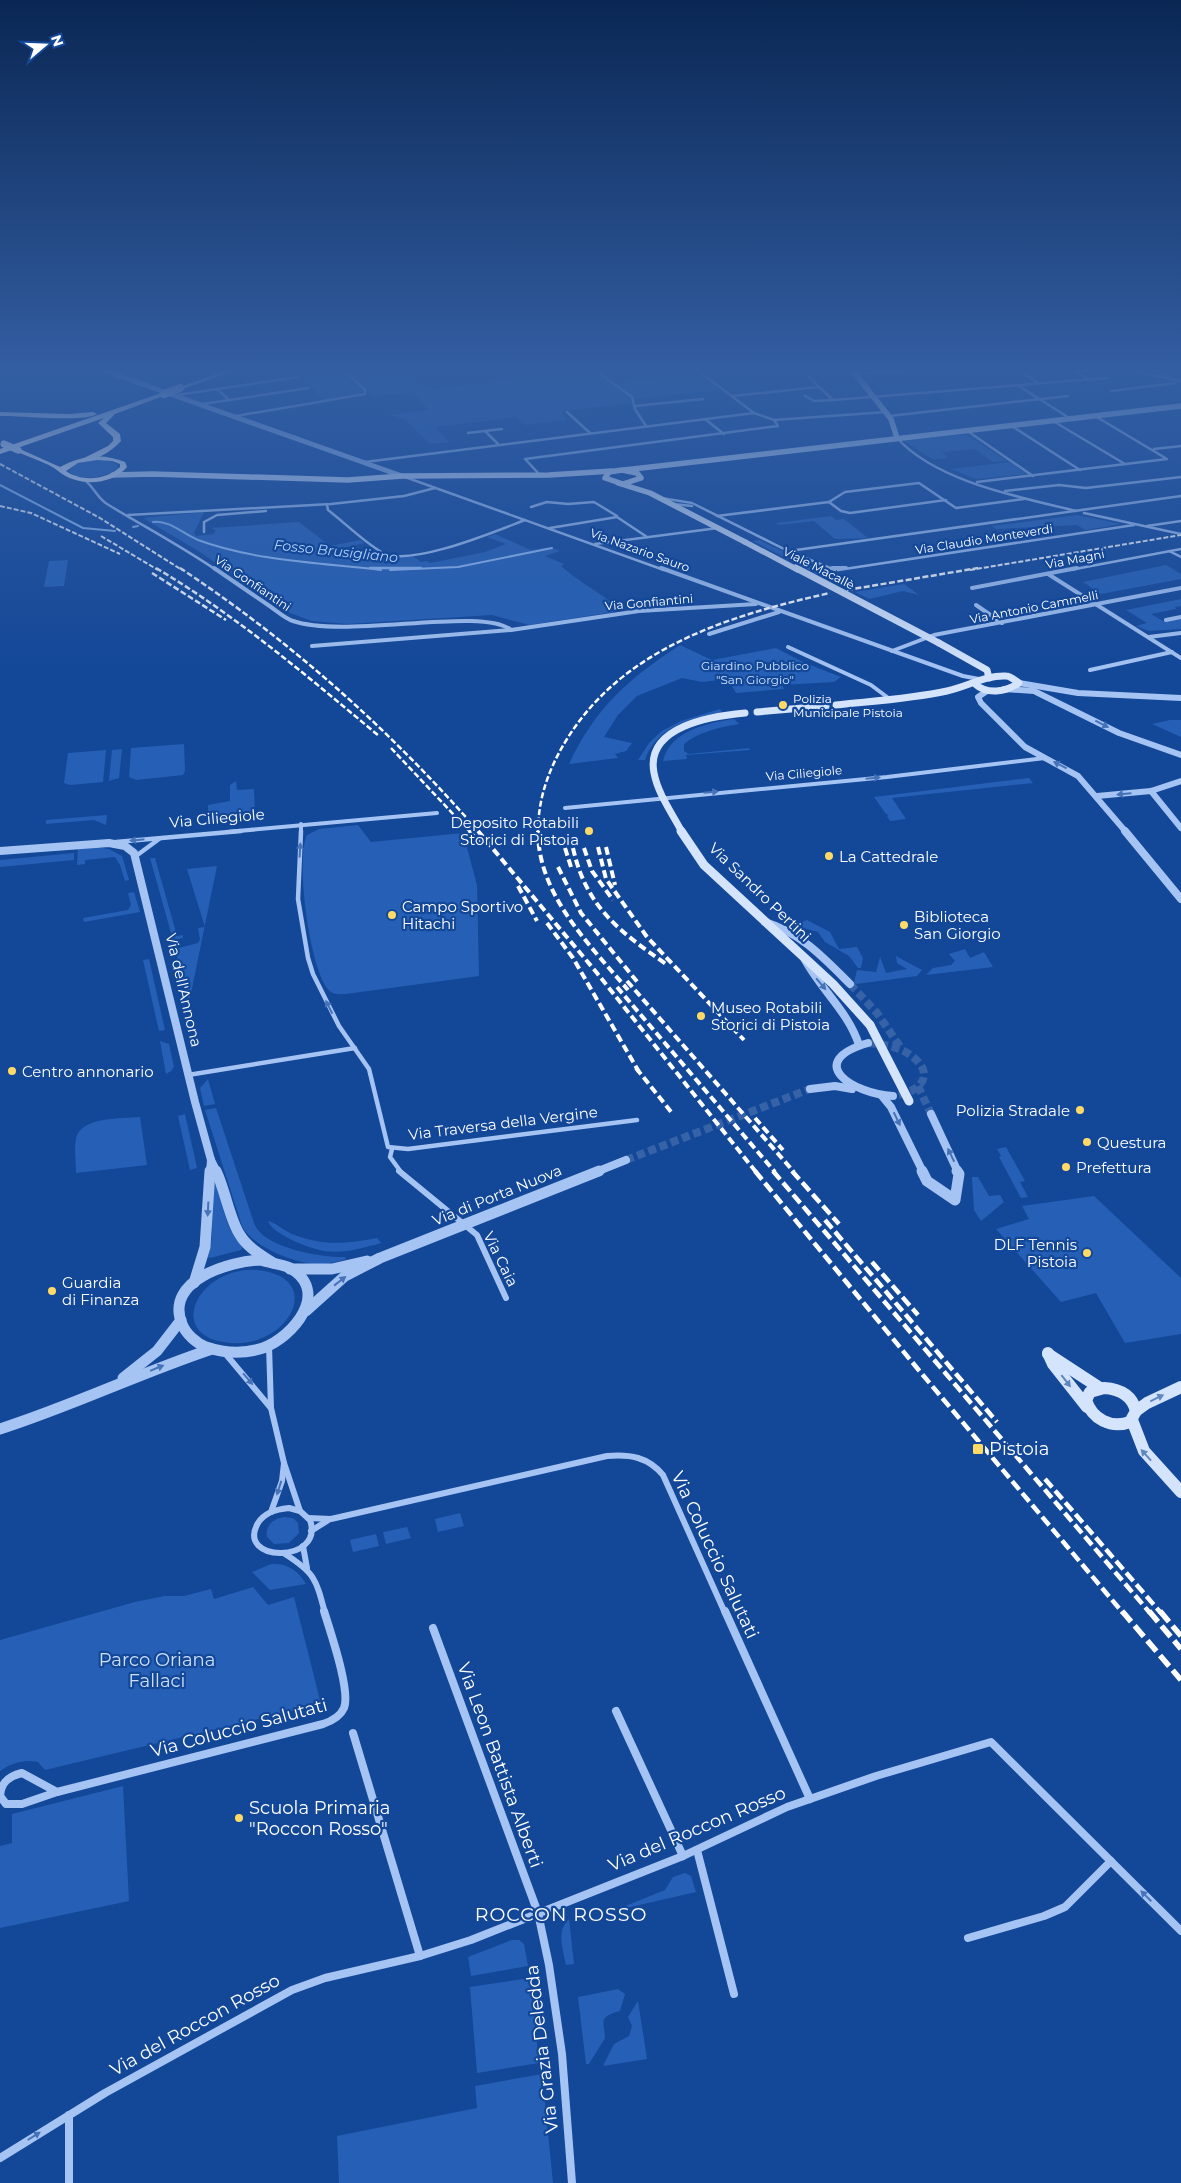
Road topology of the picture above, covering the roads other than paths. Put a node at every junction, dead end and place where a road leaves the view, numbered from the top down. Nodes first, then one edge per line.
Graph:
1 (122, 469) edge
2 (132, 469) edge
3 (382, 469) joint
4 (534, 469) edge
5 (633, 469) edge
6 (661, 469) edge
7 (946, 469) edge
8 (1023, 469) edge
9 (1090, 469) edge
10 (62, 470) edge
11 (624, 470) junction
12 (1080, 470) joint
13 (612, 471) junction
14 (152, 474) junction
15 (440, 475) junction
16 (540, 475) junction
17 (549, 475) junction
18 (110, 476) junction
19 (402, 476) junction
20 (1033, 476) junction
21 (1181, 477) edge
22 (641, 478) junction
23 (83, 479) junction
24 (369, 479) junction
25 (609, 481) junction
26 (975, 482) junction
27 (618, 483) junction
28 (424, 484) junction
29 (95, 488) junction
30 (436, 488) junction
31 (1001, 492) junction
32 (650, 493) junction
33 (1181, 496) edge
34 (659, 498) junction
35 (1027, 499) junction
36 (946, 500) junction
37 (829, 502) junction
38 (670, 503) junction
39 (690, 505) junction
40 (326, 506) junction
41 (531, 507) dead end
42 (700, 507) junction
43 (685, 511) junction
44 (1080, 512) junction
45 (128, 515) junction
46 (717, 516) junction
47 (617, 517) junction
48 (525, 520) junction
49 (1181, 521) edge
50 (1161, 524) junction
51 (1134, 525) junction
52 (1142, 526) junction
53 (550, 528) junction
54 (718, 528) junction
55 (1159, 529) junction
56 (204, 532) dead end
57 (1181, 534) edge
58 (648, 537) junction
59 (594, 544) junction
60 (1181, 549) edge
61 (788, 551) junction
62 (1170, 551) junction
63 (1181, 558) edge
64 (1048, 574) junction
65 (972, 588) dead end
66 (1181, 588) edge
67 (759, 604) junction
68 (976, 605) dead end
69 (1097, 605) junction
70 (780, 611) junction
71 (1181, 617) edge
72 (1166, 620) dead end
73 (1002, 623) junction
74 (511, 630) junction
75 (1181, 633) edge
76 (709, 634) dead end
77 (1148, 637) junction
78 (312, 646) dead end
79 (788, 648) dead end
80 (892, 651) junction
81 (1173, 652) junction
82 (1181, 658) edge
83 (977, 663) junction
84 (1090, 670) dead end
85 (1008, 676) junction
86 (1018, 683) junction
87 (982, 684) junction
88 (1004, 689) junction
89 (1069, 691) junction
90 (1036, 692) junction
91 (1181, 698) edge
92 (891, 700) junction
93 (836, 705) dead end
94 (826, 706) dead end
95 (757, 712) dead end
96 (745, 713) dead end
97 (1181, 755) edge
98 (1045, 758) junction
99 (1181, 781) edge
100 (1151, 791) junction
101 (1097, 796) junction
102 (663, 797) junction
103 (564, 808) dead end
104 (437, 812) dead end
105 (301, 824) junction
106 (1181, 828) edge
107 (164, 836) junction
108 (110, 843) junction
109 (0, 852) edge
110 (136, 856) junction
111 (1181, 899) edge
112 (766, 922) junction
113 (803, 955) junction
114 (850, 984) tunnel mouth
115 (355, 1048) junction
116 (837, 1065) junction
117 (188, 1076) junction
118 (864, 1093) junction
119 (882, 1096) junction
120 (892, 1096) tunnel mouth
121 (909, 1102) dead end
122 (931, 1114) tunnel mouth
123 (637, 1120) dead end
124 (392, 1149) junction
125 (211, 1160) junction
126 (626, 1160) tunnel mouth
127 (465, 1225) junction
128 (380, 1258) junction
129 (273, 1262) junction
130 (290, 1269) junction
131 (194, 1284) junction
132 (506, 1298) dead end
133 (306, 1312) junction
134 (181, 1320) junction
135 (269, 1346) junction
136 (218, 1350) junction
137 (111, 1386) junction
138 (1181, 1387) edge
139 (1100, 1388) junction
140 (1087, 1407) junction
141 (271, 1408) junction
142 (1134, 1416) junction
143 (0, 1428) edge
144 (284, 1463) junction
145 (1181, 1492) edge
146 (300, 1511) junction
147 (271, 1512) junction
148 (308, 1518) junction
149 (331, 1519) junction
150 (311, 1531) junction
151 (303, 1546) junction
152 (285, 1554) junction
153 (307, 1568) junction
154 (433, 1628) dead end
155 (616, 1711) dead end
156 (353, 1733) dead end
157 (58, 1792) junction
158 (810, 1799) junction
159 (697, 1850) junction
160 (683, 1856) junction
161 (1111, 1861) junction
162 (538, 1913) junction
163 (1181, 1930) edge
164 (968, 1938) dead end
165 (420, 1956) junction
166 (734, 1994) dead end
167 (69, 2114) junction
168 (0, 2158) edge
169 (69, 2183) edge
170 (572, 2183) edge

1 - 18 main road
2 - 14 main road
3 - 19 street, Via Nazario Sauro
3 - 24 street
4 - 16 street
5 - 11 main road
6 - 22 main road
7 - 26 street
8 - 20 street
9 - 12 street
10 - 23 main road
11 - 13 main road
11 - 22 main road
12 - 20 street
13 - 17 main road
13 - 25 main road
14 - 18 main road
14 - 24 main road
15 - 16 main road
15 - 19 main road
15 - 28 street
16 - 17 main road
17 - 25 main road
18 - 23 main road
18 - 29 street
19 - 24 main road
19 - 28 street, Via Nazario Sauro
20 - 26 street
21 - 31 street
22 - 27 main road
22 - 32 main road, Viale Macallè
23 - 29 street, Via Gonfiantini
25 - 27 main road, Viale Macallè
26 - 31 street
27 - 32 main road, Viale Macallè
28 - 30 street, Via Nazario Sauro
29 - 45 street, Via Gonfiantini
30 - 40 street
30 - 48 street, Via Nazario Sauro
31 - 35 street
32 - 34 main road, Viale Macallè
33 - 44 street
34 - 38 main road, Viale Macallè
34 - 42 street
35 - 36 street
35 - 44 street
36 - 37 street
36 - 37 street
37 - 46 street
38 - 39 street
38 - 43 main road, Viale Macallè
39 - 42 street
39 - 43 street
40 - 45 street
40 - 48 street
40 - 56 street
41 - 47 street
42 - 46 street
43 - 54 main road, Viale Macallè
44 - 51 street
44 - 61 street
45 - 74 street, Via Gonfiantini
46 - 61 street
47 - 53 street
47 - 58 street
48 - 53 street, Via Nazario Sauro
49 - 50 street
50 - 52 street
50 - 55 street
51 - 52 street
51 - 61 street, Via Claudio Monteverdi
52 - 55 street
53 - 59 street, Via Nazario Sauro
54 - 58 street
54 - 83 main road, Viale Macallè, bridge
55 - 57 street
58 - 59 street
59 - 67 street, Via Nazario Sauro
60 - 62 street, Via Magni
62 - 63 street
62 - 64 street, Via Magni
64 - 65 street, Via Magni
64 - 69 street
66 - 69 street, Via Antonio Cammelli
67 - 70 street, Via Nazario Sauro
67 - 74 street, Via Gonfiantini
68 - 73 street
69 - 73 street, Via Antonio Cammelli
69 - 77 street
70 - 76 street
70 - 80 street, Via Nazario Sauro
71 - 72 street
73 - 80 street, Via Antonio Cammelli
74 - 78 street, Via Gonfiantini
75 - 77 street
77 - 81 street
79 - 92 street
80 - 87 street, Via Nazario Sauro
81 - 82 street
81 - 84 street
83 - 85 main road, Viale Macallè
83 - 87 main road, Viale Macallè
85 - 86 main road, Viale Macallè
85 - 87 main road
86 - 88 main road
86 - 89 street
87 - 88 main road
87 - 92 main road
87 - 98 street
88 - 90 street
89 - 90 street
89 - 91 street
90 -> 97 street
92 - 93 main road
94 - 95 main road
96 - 102 main road, Via Sandro Pertini
101 -> 98 street
102 -> 98 street, Via Ciliegiole
99 - 100 street
100 -> 101 street
100 - 106 street
101 - 111 street
102 - 103 street, Via Ciliegiole
102 - 112 main road, Via Sandro Pertini
104 - 105 street, Via Ciliegiole
105 - 107 street, Via Ciliegiole
115 -> 105 street, Via Traversa della Vergine
107 -> 108 street, Via Ciliegiole
107 - 110 street
108 - 109 street, Via Ciliegiole
108 - 110 street
110 - 117 street, Via dell'Annona
112 - 113 main road, Via Sandro Pertini
112 - 114 street
113 -> 116 street
113 - 121 main road, Via Sandro Pertini, bridge
115 - 117 street
115 - 124 street, Via Traversa della Vergine
116 - 118 street
116 - 118 street
117 - 125 street, Via dell'Annona
118 - 119 street
119 - 120 street
119 -> 122 street
123 - 124 street, Via Traversa della Vergine
124 - 127 street, Via Caia
125 - 129 street, Via dell'Annona
125 -> 131 street, Via dell'Annona
126 - 127 street, Via di Porta Nuova
127 - 128 street, Via di Porta Nuova
127 - 132 street, Via Caia
128 - 130 street, Via di Porta Nuova
133 -> 128 street, Via di Porta Nuova
129 - 130 street, Via dell'Annona
129 - 131 street, Via dell'Annona
130 - 133 street, Via dell'Annona
131 - 134 street, Via dell'Annona
133 - 135 street
134 - 136 street
134 - 137 street
135 - 136 street
135 - 141 street
137 -> 136 street
136 -> 141 street
137 - 143 street
142 -> 138 main road
139 - 140 main road
139 -> 140 main road
139 - 142 main road
140 - 142 main road
141 - 144 street
145 -> 142 main road
144 - 146 street
144 -> 147 street
146 - 147 street
146 - 148 street
147 - 152 street
148 - 149 street
148 - 150 street
149 - 150 street
149 - 158 street, Via Coluccio Salutati
150 - 151 street
151 - 152 street
151 - 153 street
152 - 153 street, Via Coluccio Salutati
153 - 157 street, Via Coluccio Salutati
154 - 162 street, Via Leon Battista Alberti
155 - 160 street
156 - 165 street
157 - 157 street
158 - 159 street, Via del Roccon Rosso
158 - 161 street, Via del Roccon Rosso
159 - 160 street, Via del Roccon Rosso
159 - 166 street
160 - 162 street, Via del Roccon Rosso
163 -> 161 street
161 - 164 street
162 - 165 street, Via del Roccon Rosso
162 - 170 street, Via Grazia Deledda
165 - 167 street, Via del Roccon Rosso
168 -> 167 street, Via del Roccon Rosso
167 - 169 street

